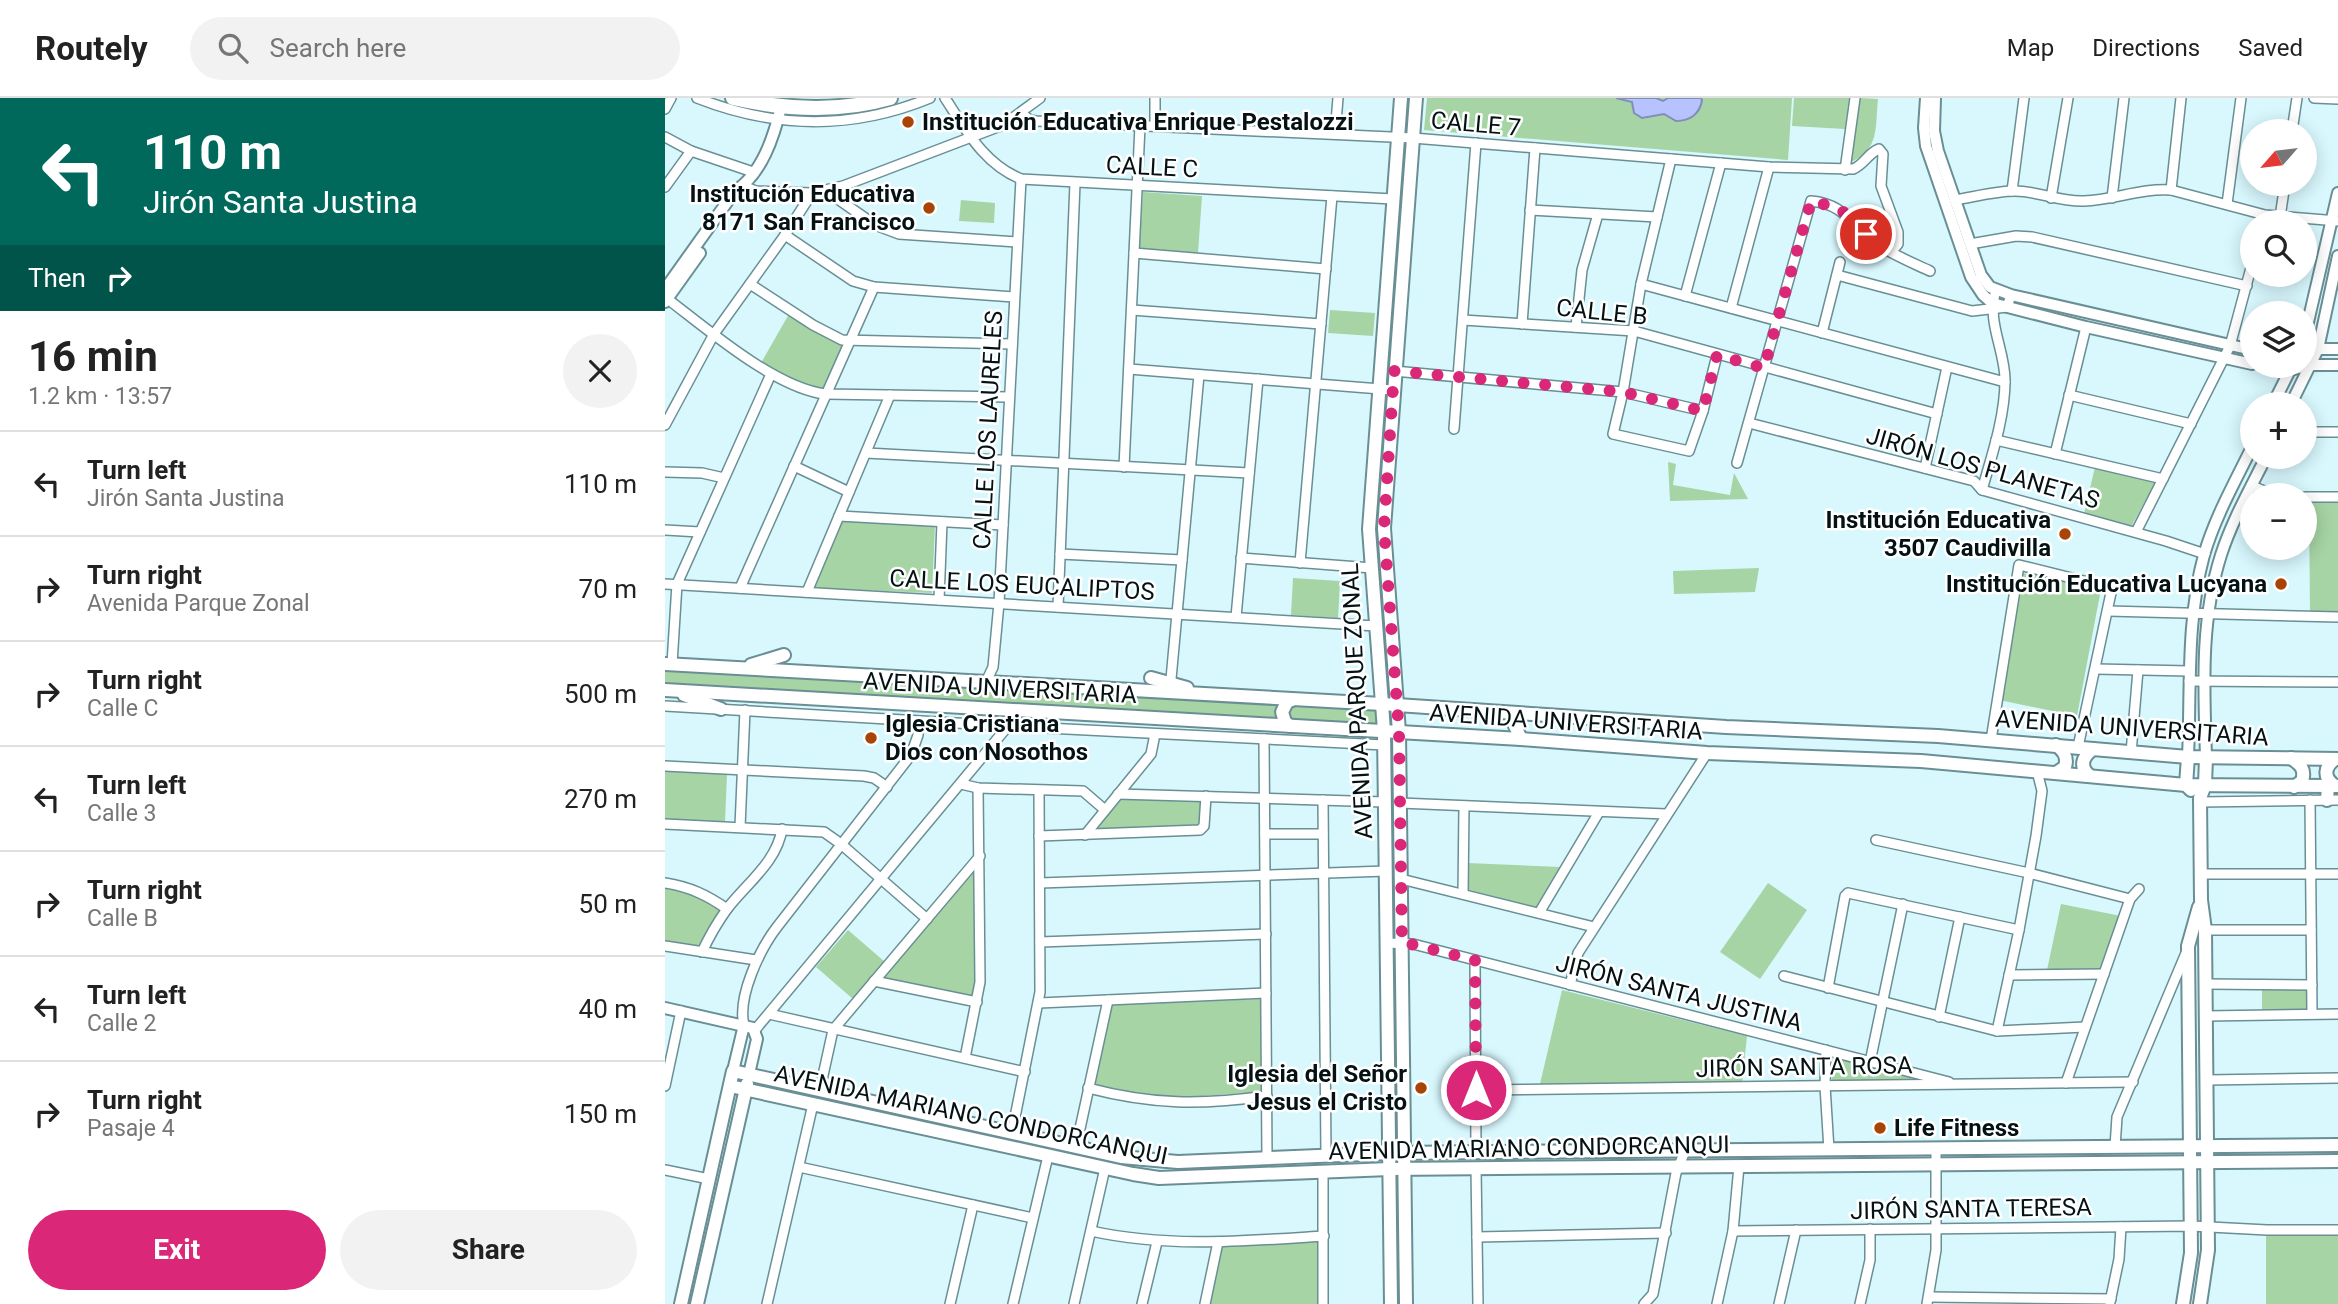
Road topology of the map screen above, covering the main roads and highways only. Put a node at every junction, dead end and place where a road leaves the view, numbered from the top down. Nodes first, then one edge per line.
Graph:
1 (733, 98) edge
2 (890, 98) edge
3 (1401, 98) edge
4 (1416, 98) edge
5 (784, 654) dead end
6 (669, 664) edge
7 (739, 668) junction
8 (1151, 678) dead end
9 (668, 690) edge
10 (1208, 695) junction
11 (1254, 698) junction
12 (1292, 699) junction
13 (1382, 704) junction
14 (1397, 705) junction
15 (721, 709) road end
16 (1490, 712) junction
17 (1522, 714) junction
18 (1254, 724) junction
19 (1290, 726) junction
20 (1384, 731) junction
21 (1399, 732) junction
22 (1490, 738) junction
23 (1521, 739) junction
24 (2056, 746) junction
25 (2093, 749) junction
26 (2206, 757) junction
27 (2187, 758) junction
28 (2291, 758) junction
29 (2336, 759) edge
30 (2056, 773) junction
31 (2090, 776) junction
32 (2186, 785) junction
33 (2205, 785) junction
34 (2294, 786) junction
35 (2333, 786) edge
36 (2200, 800) junction
37 (2333, 800) edge
38 (2200, 900) junction
39 (749, 1074) junction
40 (730, 1086) junction
41 (745, 1089) junction
42 (975, 1124) junction
43 (972, 1139) junction
44 (2338, 1145) edge
45 (2190, 1147) junction
46 (2207, 1147) junction
47 (1390, 1153) junction
48 (1405, 1153) junction
49 (1469, 1153) junction
50 (1146, 1161) junction
51 (2338, 1161) edge
52 (2207, 1162) junction
53 (2190, 1163) junction
54 (1469, 1168) junction
55 (1390, 1169) junction
56 (1405, 1169) junction
57 (1144, 1176) junction
58 (1390, 1189) junction
59 (1405, 1189) junction
60 (681, 1304) edge
61 (697, 1304) edge
62 (1391, 1304) edge
63 (1406, 1304) edge
64 (2183, 1304) edge
65 (2200, 1304) edge

1 - 2 highway
3 - 13 main road, AVENIDA PARQUE ZONAL
4 - 14 main road, AVENIDA PARQUE ZONAL
5 - 7 main road
6 - 7 main road, AVENIDA UNIVERSITARIA
7 - 10 main road, AVENIDA UNIVERSITARIA
8 - 10 main road
9 - 15 main road
9 - 18 main road, AVENIDA UNIVERSITARIA
10 - 11 main road, AVENIDA UNIVERSITARIA
11 - 12 main road, AVENIDA UNIVERSITARIA
11 - 18 main road
12 - 13 main road, AVENIDA UNIVERSITARIA
12 - 19 main road
13 - 14 main road, AVENIDA UNIVERSITARIA
13 - 20 main road, AVENIDA PARQUE ZONAL
14 - 16 main road, AVENIDA UNIVERSITARIA
14 - 21 main road, AVENIDA PARQUE ZONAL
16 - 17 main road, AVENIDA UNIVERSITARIA
16 - 22 main road
17 - 23 main road
17 - 24 main road, AVENIDA UNIVERSITARIA
18 - 19 main road, AVENIDA UNIVERSITARIA
19 - 20 main road, AVENIDA UNIVERSITARIA
20 - 21 main road, AVENIDA UNIVERSITARIA
20 - 47 main road, AVENIDA PARQUE ZONAL
21 - 22 main road, AVENIDA UNIVERSITARIA
21 - 48 main road, AVENIDA PARQUE ZONAL
22 - 23 main road, AVENIDA UNIVERSITARIA
23 - 30 main road, AVENIDA UNIVERSITARIA
24 - 25 main road, AVENIDA UNIVERSITARIA
24 - 30 main road
25 - 27 main road, AVENIDA UNIVERSITARIA
25 - 31 main road
26 - 27 main road, AVENIDA UNIVERSITARIA
26 - 28 main road, AVENIDA UNIVERSITARIA
26 - 33 main road
27 - 32 main road
28 - 29 main road, AVENIDA UNIVERSITARIA
28 - 34 main road
29 - 35 main road
30 - 31 main road, AVENIDA UNIVERSITARIA
31 - 32 main road, AVENIDA UNIVERSITARIA
32 - 33 main road, AVENIDA UNIVERSITARIA
32 - 36 main road
33 - 34 main road, AVENIDA UNIVERSITARIA
33 - 36 main road
34 - 35 main road, AVENIDA UNIVERSITARIA
35 - 37 main road
36 - 38 main road
38 - 45 main road
38 - 46 main road
39 - 40 main road, AVENIDA MARIANO CONDORCANQUI
39 - 41 main road
39 - 42 main road, AVENIDA MARIANO CONDORCANQUI
40 - 41 main road, AVENIDA MARIANO CONDORCANQUI
40 - 60 main road
41 - 43 main road, AVENIDA MARIANO CONDORCANQUI
41 - 61 main road
42 - 43 main road
42 - 50 main road, AVENIDA MARIANO CONDORCANQUI
43 - 57 main road, AVENIDA MARIANO CONDORCANQUI
44 - 46 main road, AVENIDA MARIANO CONDORCANQUI
45 - 46 main road, AVENIDA MARIANO CONDORCANQUI
45 - 49 main road, AVENIDA MARIANO CONDORCANQUI
45 - 53 main road
46 - 52 main road
47 - 48 main road, AVENIDA MARIANO CONDORCANQUI
47 - 50 main road, AVENIDA MARIANO CONDORCANQUI
47 - 55 main road, AVENIDA PARQUE ZONAL
48 - 49 main road, AVENIDA MARIANO CONDORCANQUI
48 - 56 main road, AVENIDA PARQUE ZONAL
49 - 54 main road
50 - 57 main road
51 - 52 main road, AVENIDA MARIANO CONDORCANQUI
52 - 53 main road, AVENIDA MARIANO CONDORCANQUI
52 - 65 main road
53 - 54 main road, AVENIDA MARIANO CONDORCANQUI
53 - 64 main road
54 - 56 main road, AVENIDA MARIANO CONDORCANQUI
55 - 56 main road, AVENIDA MARIANO CONDORCANQUI
55 - 57 main road, AVENIDA MARIANO CONDORCANQUI
55 - 58 main road, AVENIDA PARQUE ZONAL
56 - 59 main road, AVENIDA PARQUE ZONAL
58 - 59 main road
58 - 62 main road, AVENIDA PARQUE ZONAL
59 - 63 main road, AVENIDA PARQUE ZONAL

